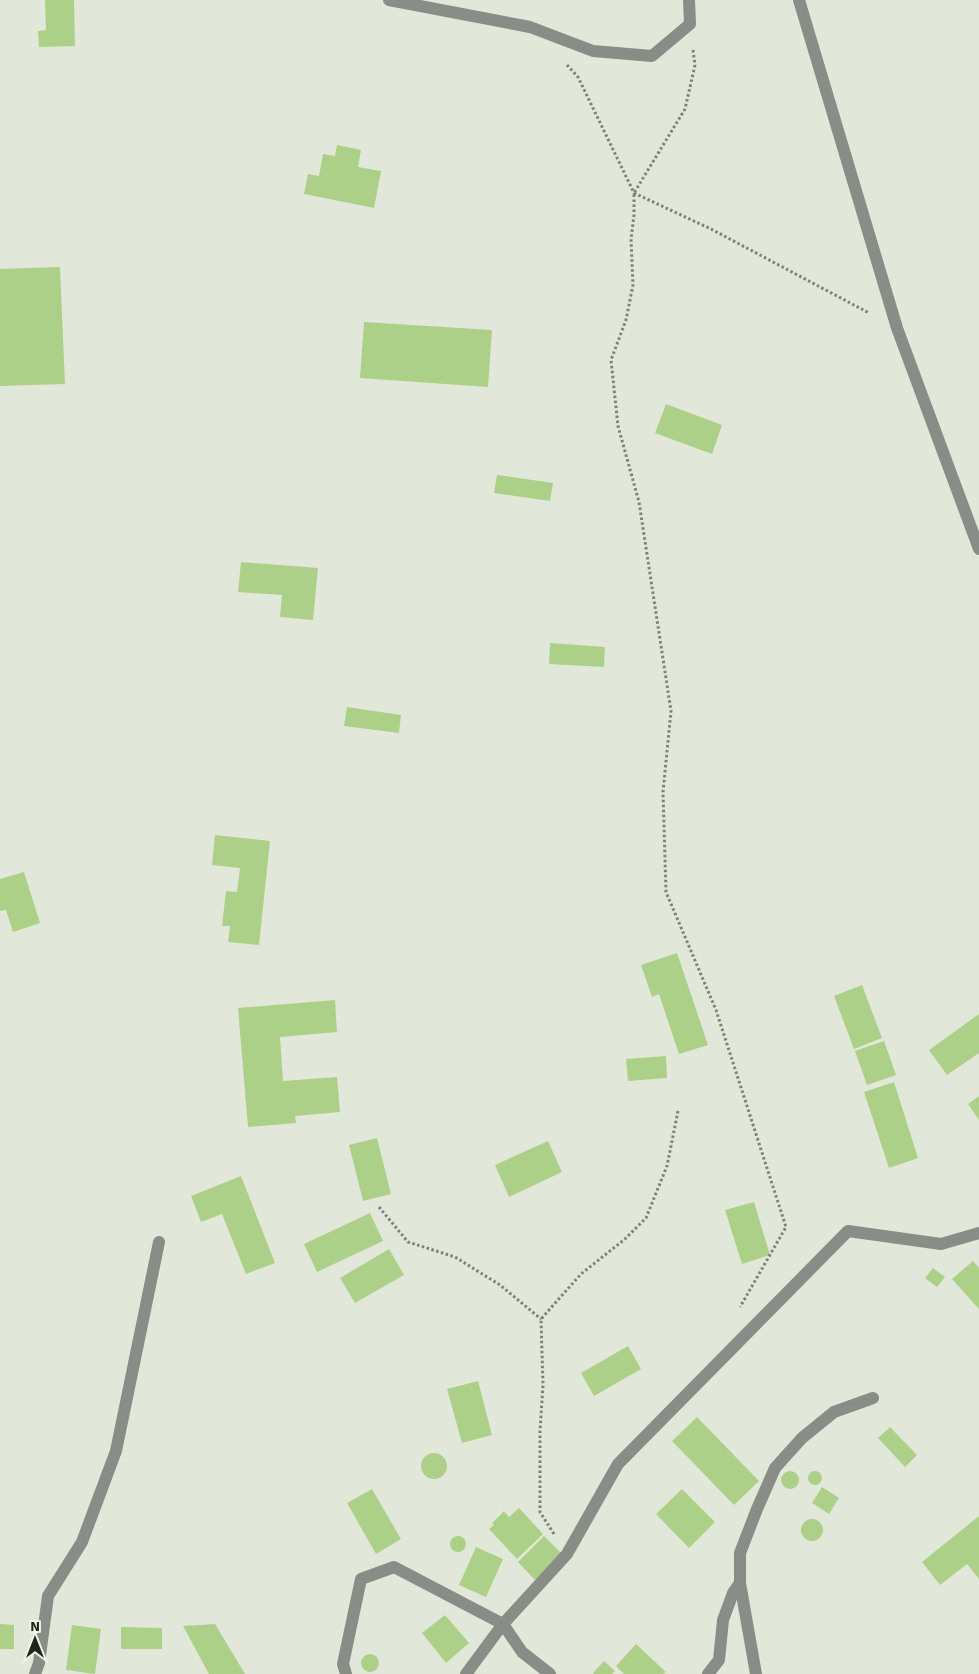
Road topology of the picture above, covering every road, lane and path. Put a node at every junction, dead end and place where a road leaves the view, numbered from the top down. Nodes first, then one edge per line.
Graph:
1 (389, 0) edge
2 (689, 0) edge
3 (799, 0) edge
4 (690, 24) junction
5 (564, 62) dead end
6 (634, 193) junction
7 (897, 328) junction
8 (979, 549) edge
9 (678, 1111) dead end
10 (379, 1207) dead end
11 (979, 1233) edge
12 (159, 1242) dead end
13 (737, 1312) dead end
14 (541, 1319) junction
15 (873, 1398) dead end
16 (567, 1554) junction
17 (740, 1583) junction
18 (503, 1624) junction
19 (35, 1674) edge
20 (346, 1674) edge
21 (466, 1674) edge
22 (550, 1674) edge
23 (708, 1674) edge
24 (756, 1674) edge

1 - 4 street
2 - 4 street
3 - 7 street
4 - 6 path
5 - 6 path
6 - 7 path
6 - 13 path
7 - 8 street
9 - 14 path
10 - 14 path
11 - 16 street
12 - 19 street
14 - 16 path
15 - 17 street
16 - 18 street
17 - 23 street
17 - 24 street
18 - 20 street
18 - 21 street
18 - 22 street

